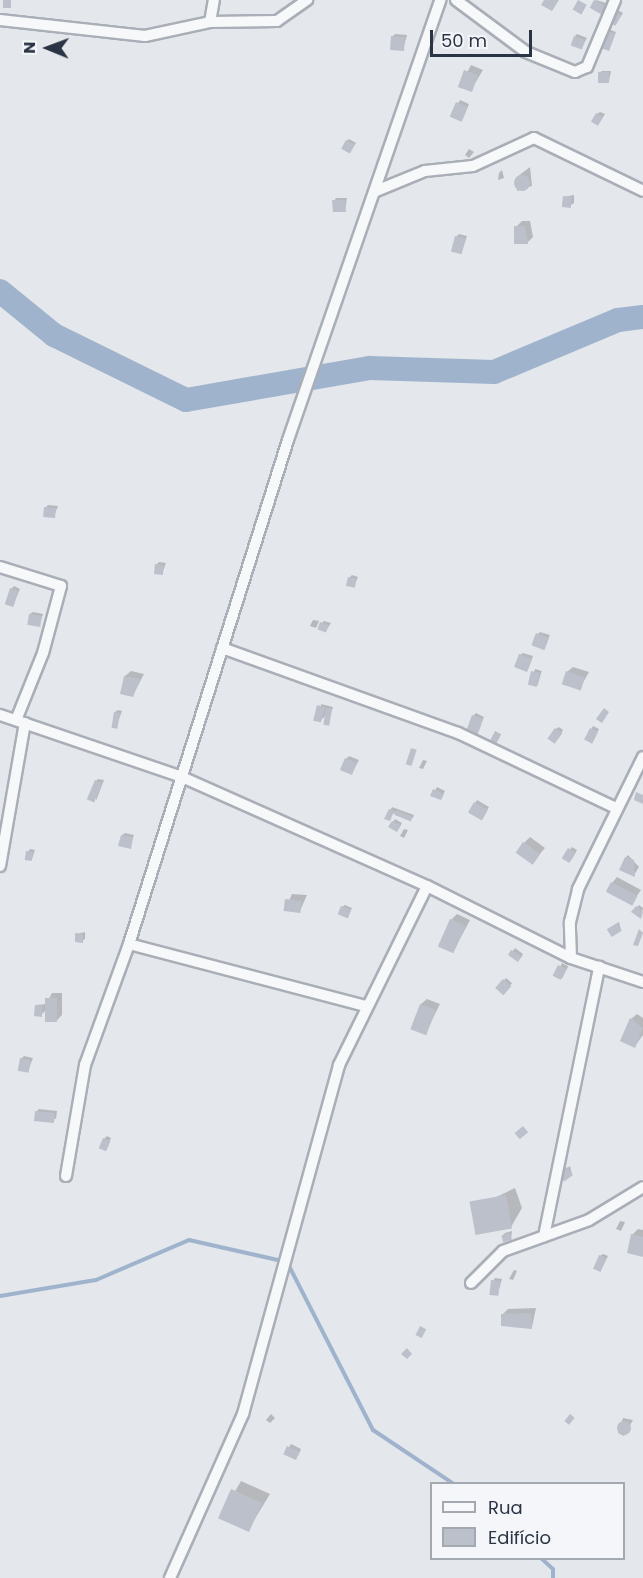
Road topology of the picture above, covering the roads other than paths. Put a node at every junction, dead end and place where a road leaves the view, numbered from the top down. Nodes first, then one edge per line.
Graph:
1 (214, 0) edge
2 (307, 0) edge
3 (440, 0) edge
4 (456, 0) edge
5 (615, 0) edge
6 (0, 20) edge
7 (210, 22) junction
8 (376, 191) junction
9 (643, 191) edge
10 (0, 567) edge
11 (222, 648) junction
12 (0, 715) edge
13 (20, 722) junction
14 (643, 757) edge
15 (182, 777) junction
16 (616, 808) junction
17 (0, 866) edge
18 (427, 886) junction
19 (129, 944) junction
20 (571, 958) junction
21 (599, 967) junction
22 (643, 982) edge
23 (366, 1006) junction
24 (66, 1176) dead end
25 (643, 1187) edge
26 (544, 1236) junction
27 (471, 1283) dead end
28 (170, 1578) edge

1 - 7 street
2 - 7 street
3 - 8 street
4 - 5 street
6 - 7 street
8 - 9 street
8 - 11 street
10 - 13 street
11 - 15 street
11 - 16 street
12 - 13 street
13 - 15 street
13 - 17 street
14 - 16 street
15 - 18 street
15 - 19 street
16 - 20 street
18 - 20 street
18 - 23 street
19 - 23 street
19 - 24 street
20 - 21 street
21 - 22 street
21 - 26 street
23 - 28 street
25 - 26 street
26 - 27 street

